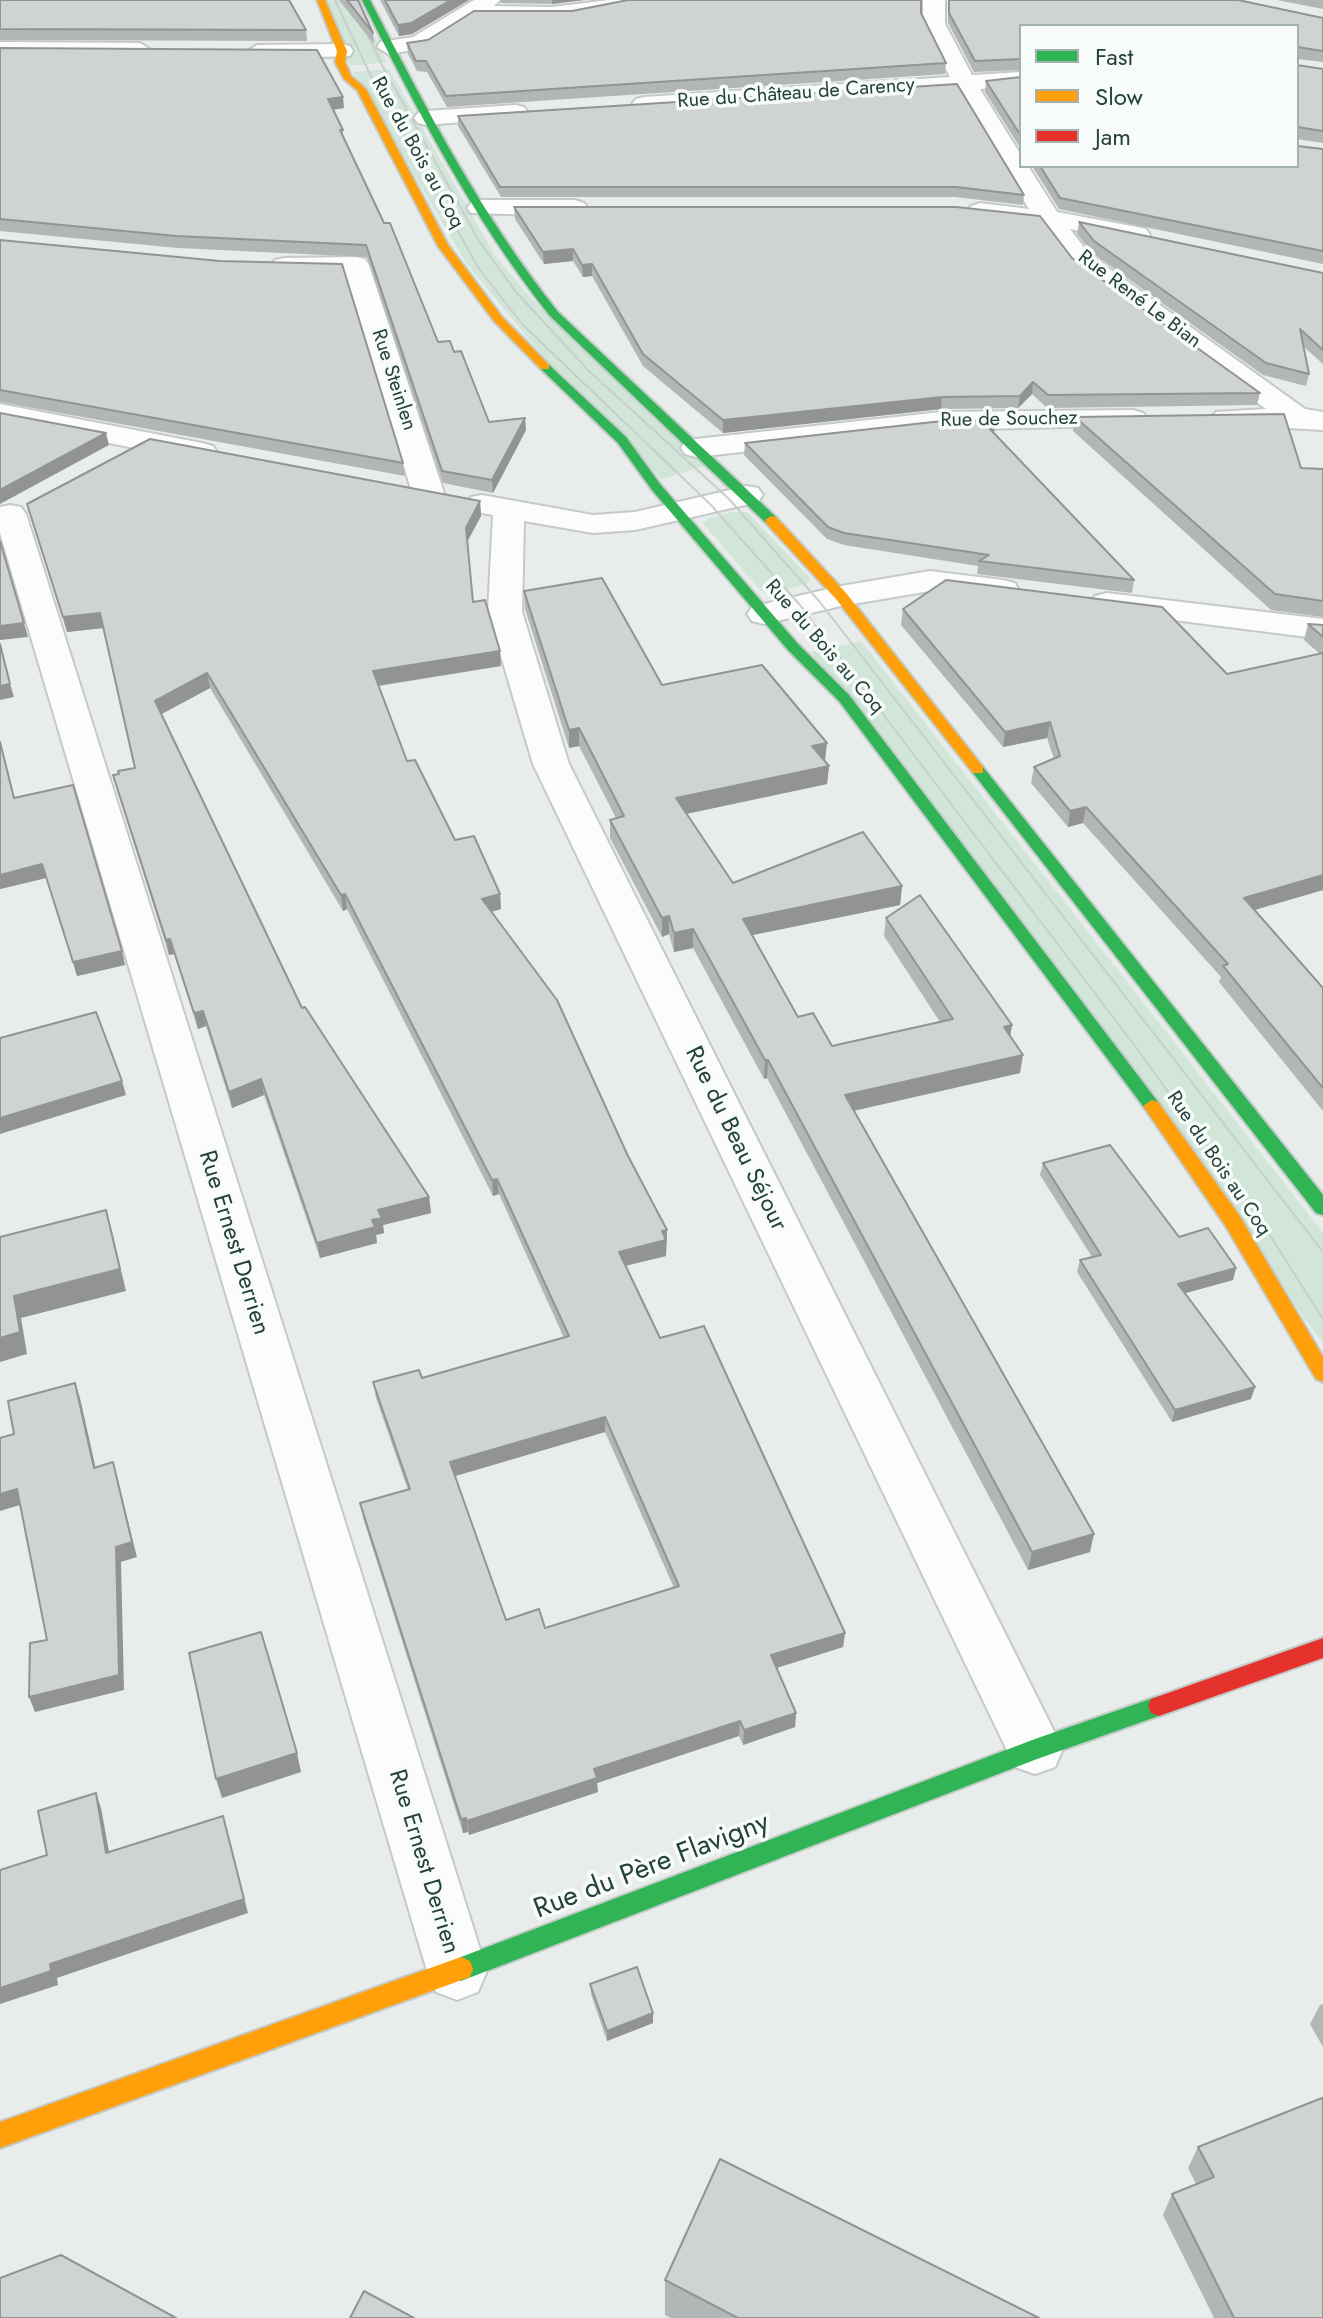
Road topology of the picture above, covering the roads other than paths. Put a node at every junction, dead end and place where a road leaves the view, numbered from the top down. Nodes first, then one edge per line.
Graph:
1 (321, 0) edge
2 (366, 0) edge
3 (632, 0) edge
4 (934, 0) edge
5 (479, 6) edge
6 (388, 47) junction
7 (0, 49) edge
8 (161, 50) edge
9 (240, 51) edge
10 (342, 51) junction
11 (1019, 79) edge
12 (965, 83) junction
13 (614, 106) edge
14 (536, 111) edge
15 (426, 118) junction
16 (1013, 149) edge
17 (1022, 168) edge
18 (480, 208) junction
19 (599, 208) edge
20 (955, 208) edge
21 (1047, 217) junction
22 (1155, 239) edge
23 (257, 266) edge
24 (0, 413) edge
25 (1164, 418) edge
26 (1196, 418) edge
27 (1310, 419) edge
28 (1323, 436) edge
29 (145, 442) junction
30 (696, 448) junction
31 (230, 457) edge
32 (107, 462) edge
33 (399, 490) edge
34 (747, 495) junction
35 (429, 496) junction
36 (509, 508) junction
37 (16, 510) edge
38 (677, 512) junction
39 (841, 596) junction
40 (764, 614) junction
41 (1323, 629) edge
42 (1323, 1208) edge
43 (1323, 1374) edge
44 (1323, 1648) edge
45 (1035, 1749) junction
46 (457, 1971) junction
47 (0, 2135) edge

1 - 10 main road, Rue du Bois au Coq
2 - 6 main road, Rue du Bois au Coq
3 - 5 street
4 - 12 street, Rue René Le Bian
5 - 6 street
6 - 15 main road, Rue du Bois au Coq
7 - 8 street
9 - 10 street
10 - 38 main road, Rue du Bois au Coq
11 - 12 street, Rue du Château de Carency
12 - 13 street, Rue du Château de Carency
12 - 16 street, Rue René Le Bian
14 - 15 street
15 - 18 main road, Rue du Bois au Coq
17 - 21 street, Rue René Le Bian
18 - 19 street
18 - 30 main road, Rue du Bois au Coq
20 - 21 street
21 - 22 street
21 - 27 street, Rue René Le Bian
23 - 35 street, Rue Steinlen
24 - 29 street
25 - 30 street, Rue de Souchez
26 - 27 street
27 - 28 street, Rue René Le Bian
29 - 31 street
29 - 32 street
30 - 34 main road, Rue du Bois au Coq
33 - 35 street
34 - 38 street
34 - 39 main road, Rue du Bois au Coq
35 - 36 street
36 - 38 street
36 - 45 street, Rue du Beau Séjour
37 - 46 street, Rue Ernest Derrien
38 - 40 main road, Rue du Bois au Coq
39 - 40 street
39 - 41 street
39 - 42 main road, Rue du Bois au Coq
40 - 43 main road, Rue du Bois au Coq
44 - 45 main road, Rue du Père Flavigny
45 - 46 main road, Rue du Père Flavigny
46 - 47 main road, Rue du Père Flavigny

